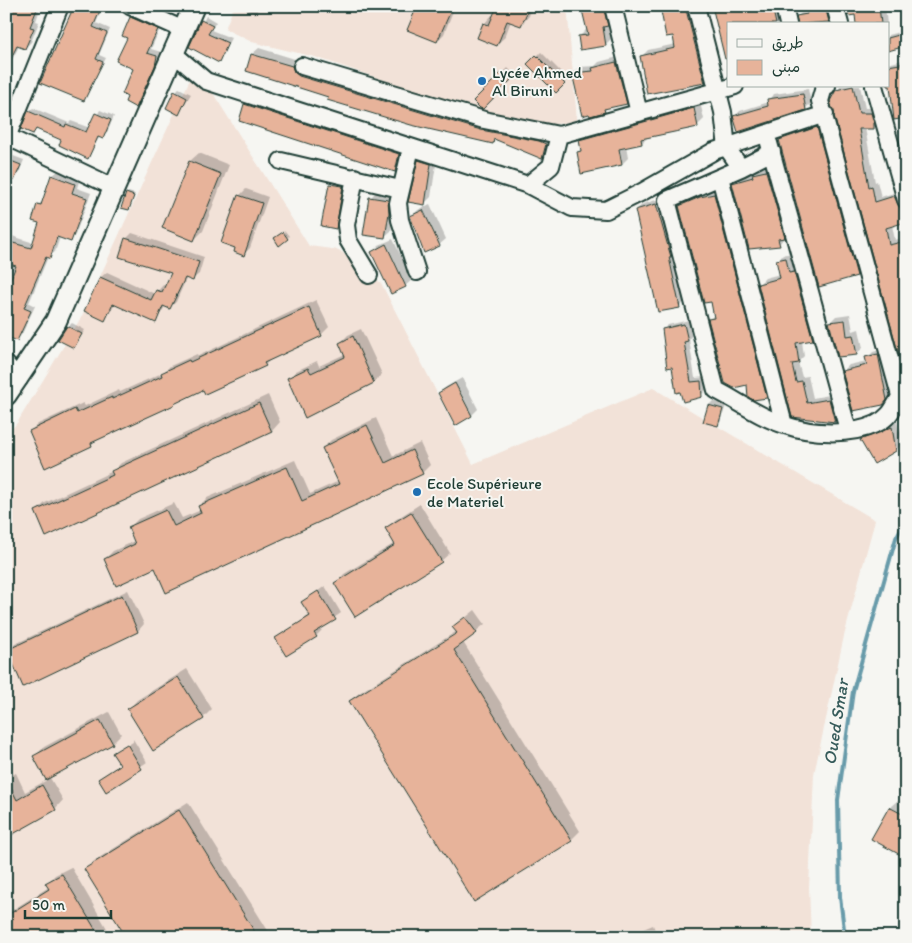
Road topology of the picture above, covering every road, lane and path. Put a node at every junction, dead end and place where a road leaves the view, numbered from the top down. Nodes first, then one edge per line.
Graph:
1 (60, 6) edge
2 (130, 6) edge
3 (194, 6) edge
4 (613, 6) edge
5 (696, 6) edge
6 (784, 6) edge
7 (835, 6) edge
8 (788, 22) edge
9 (839, 22) edge
10 (184, 30) junction
11 (173, 53) junction
12 (302, 66) dead end
13 (728, 88) edge
14 (823, 88) edge
15 (875, 88) edge
16 (717, 91) junction
17 (639, 113) junction
18 (825, 114) junction
19 (559, 135) junction
20 (767, 135) junction
21 (7, 138) edge
22 (411, 148) junction
23 (727, 148) junction
24 (772, 152) junction
25 (281, 161) dead end
26 (741, 168) junction
27 (355, 177) junction
28 (720, 177) junction
29 (528, 185) junction
30 (113, 187) junction
31 (400, 189) junction
32 (906, 200) edge
33 (416, 272) dead end
34 (369, 275) dead end
35 (6, 364) edge
36 (19, 379) junction
37 (903, 393) edge
38 (6, 395) edge
39 (784, 425) junction
40 (848, 430) junction

1 - 21 street
2 - 10 street
3 - 10 main road
4 - 17 street
5 - 16 street
6 - 8 street
7 - 9 street
10 - 11 main road
11 - 22 street
11 - 30 main road
12 - 19 street
13 - 16 street
14 - 18 street
15 - 32 street
16 - 17 street
16 - 23 street
17 - 19 street
18 - 20 street
18 - 37 street
19 - 29 street
20 - 23 street
20 - 24 street
21 - 30 street
22 - 29 street
22 - 31 street
23 - 26 street
23 - 29 street
24 - 26 street
24 - 40 street
25 - 27 street
26 - 28 street
27 - 31 street
27 - 34 street
28 - 39 street
28 - 39 street
30 - 36 main road
31 - 33 street
35 - 36 street
36 - 38 main road
37 - 40 street
39 - 40 street

